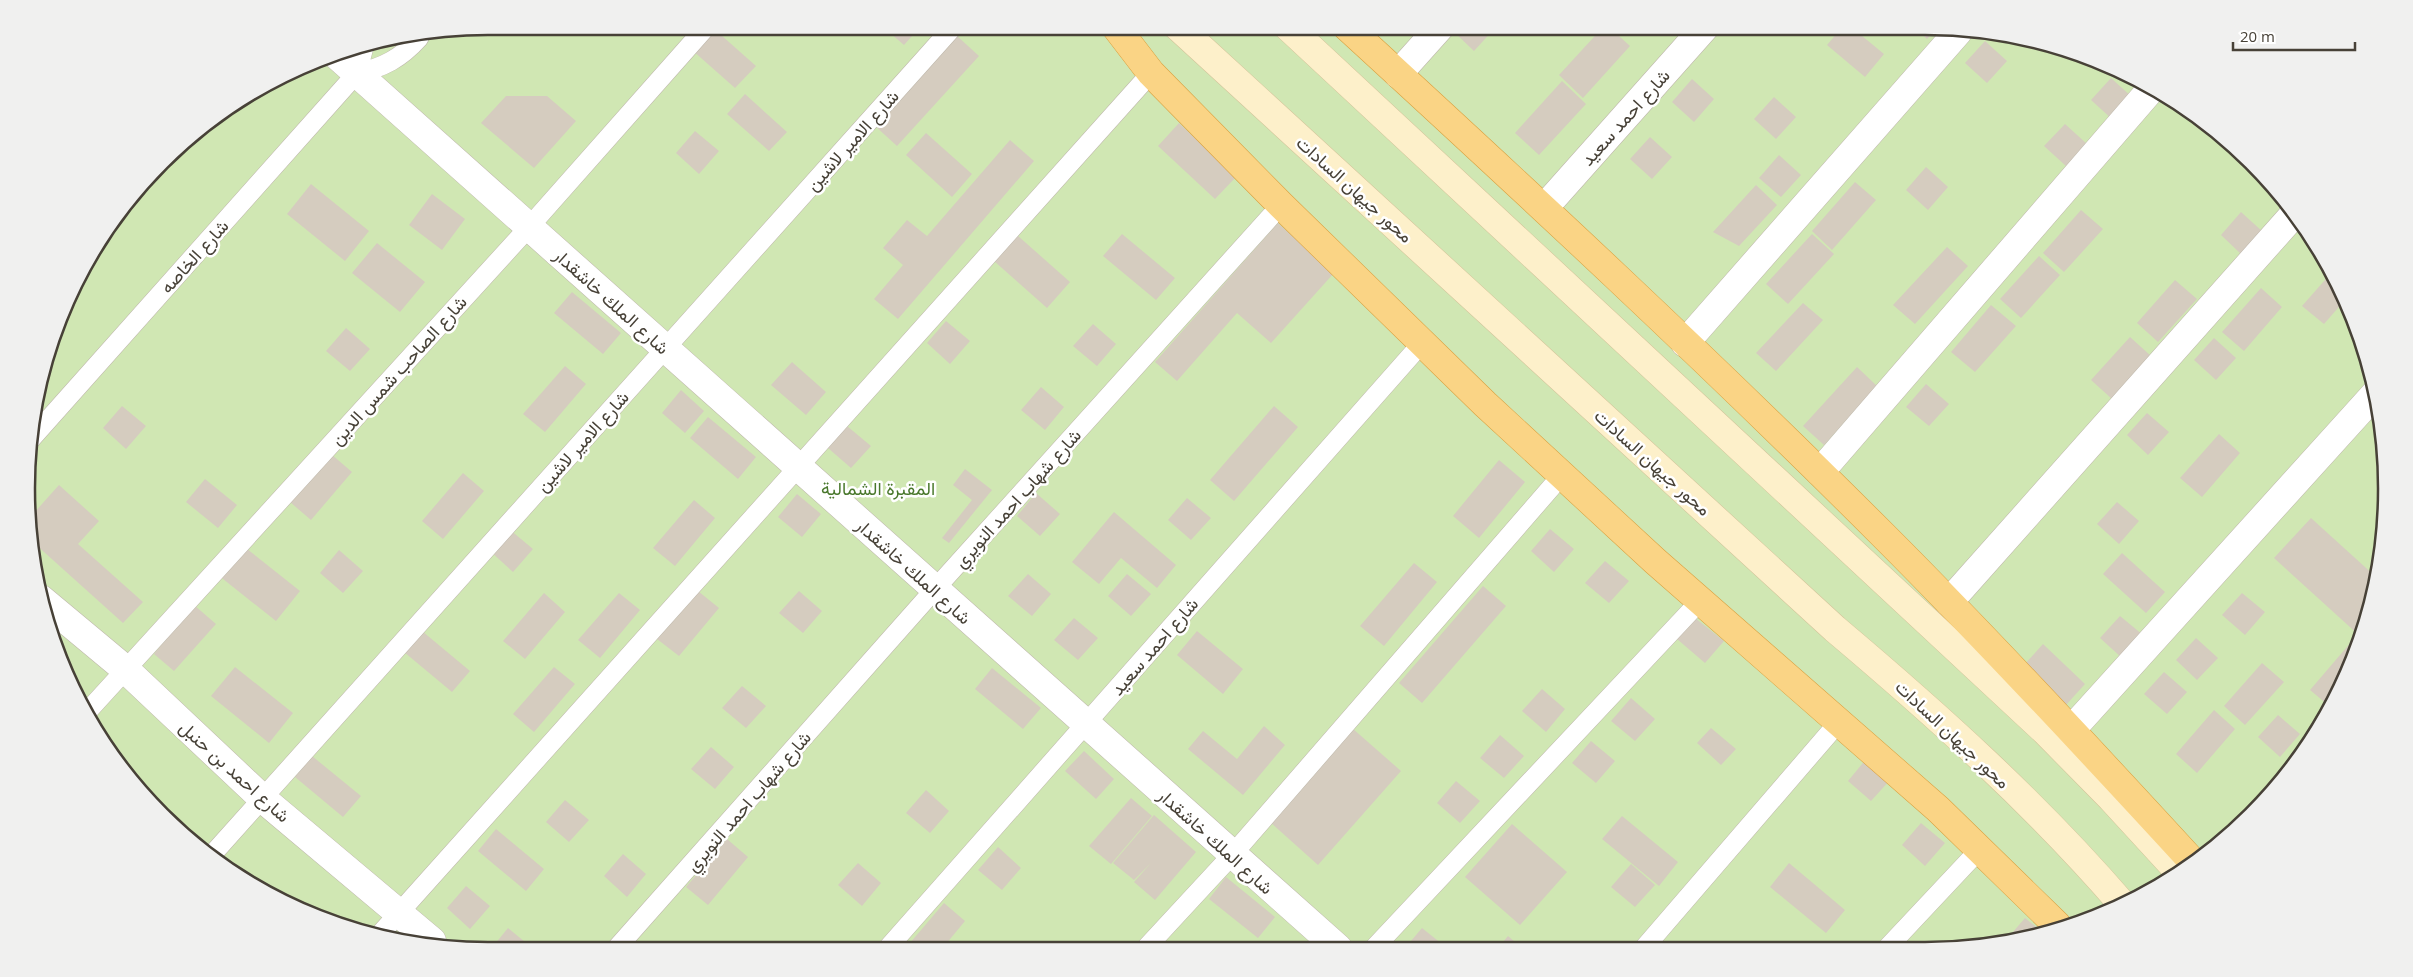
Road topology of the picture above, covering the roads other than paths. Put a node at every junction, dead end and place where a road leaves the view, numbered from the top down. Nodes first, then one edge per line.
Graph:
1 (699, 35) edge
2 (946, 35) edge
3 (1122, 35) edge
4 (1187, 35) edge
5 (1297, 35) edge
6 (1356, 35) edge
7 (1433, 35) edge
8 (1698, 35) edge
9 (1954, 36) edge
10 (416, 41) edge
11 (362, 53) edge
12 (342, 60) edge
13 (357, 73) junction
14 (1151, 73) junction
15 (1398, 74) junction
16 (2147, 94) edge
17 (1281, 205) junction
18 (1544, 208) junction
19 (2289, 219) edge
20 (529, 227) junction
21 (1422, 343) junction
22 (1685, 343) junction
23 (664, 348) junction
24 (2369, 401) edge
25 (39, 430) edge
26 (799, 468) junction
27 (1820, 472) junction
28 (1562, 475) junction
29 (934, 589) junction
30 (1700, 601) junction
31 (1949, 602) junction
32 (50, 607) edge
33 (125, 669) junction
34 (91, 706) edge
35 (1838, 723) junction
36 (1086, 724) junction
37 (2072, 729) junction
38 (263, 799) junction
39 (1980, 849) junction
40 (216, 851) edge
41 (1232, 855) junction
42 (2188, 857) edge
43 (2174, 867) edge
44 (2117, 899) edge
45 (399, 912) junction
46 (2055, 923) edge
47 (384, 930) edge
48 (428, 938) edge
49 (623, 942) edge
50 (893, 942) edge
51 (1152, 942) edge
52 (1331, 942) edge
53 (1380, 942) edge
54 (1649, 942) edge
55 (1893, 942) edge

1 - 20 lane, شارع الصاحب شمس الدين
2 - 23 lane, شارع الامير لاشين
3 - 14 highway
4 - 44 main road, محور جيهان السادات
5 - 43 main road
6 - 15 highway
7 - 15 street
8 - 18 street, شارع احمد سعيد
9 - 22 street
10 - 13 lane
11 - 13 lane, شارع الخاصه
12 - 13 street, شارع الملك خاشقدار
13 - 20 street, شارع الملك خاشقدار
13 - 25 lane, شارع الخاصه
14 - 17 highway
14 - 26 lane
15 - 18 highway
16 - 27 street
17 - 21 highway
17 - 29 lane, شارع شهاب احمد النويري
18 - 22 highway
19 - 31 street
20 - 23 street, شارع الملك خاشقدار
20 - 33 lane, شارع الصاحب شمس الدين
21 - 28 highway
21 - 36 lane, شارع احمد سعيد
22 - 27 highway
23 - 26 street, شارع الملك خاشقدار
23 - 38 lane, شارع الامير لاشين
24 - 37 street
26 - 29 street, شارع الملك خاشقدار
26 - 45 lane
27 - 31 highway
28 - 30 highway
28 - 41 lane
29 - 36 street, شارع الملك خاشقدار
29 - 49 lane, شارع شهاب احمد النويري
30 - 35 highway
30 - 53 lane
31 - 37 highway
32 - 33 street, شارع احمد بن حنبل
33 - 34 lane, شارع الصاحب شمس الدين
33 - 38 street, شارع احمد بن حنبل
35 - 39 highway
35 - 54 lane
36 - 41 street, شارع الملك خاشقدار
36 - 50 lane, شارع احمد سعيد
37 - 42 highway
38 - 40 lane, شارع الامير لاشين
38 - 45 street, شارع احمد بن حنبل
39 - 46 highway
39 - 55 lane
41 - 51 lane
41 - 52 street, شارع الملك خاشقدار
45 - 47 lane
45 - 48 street, شارع احمد بن حنبل

